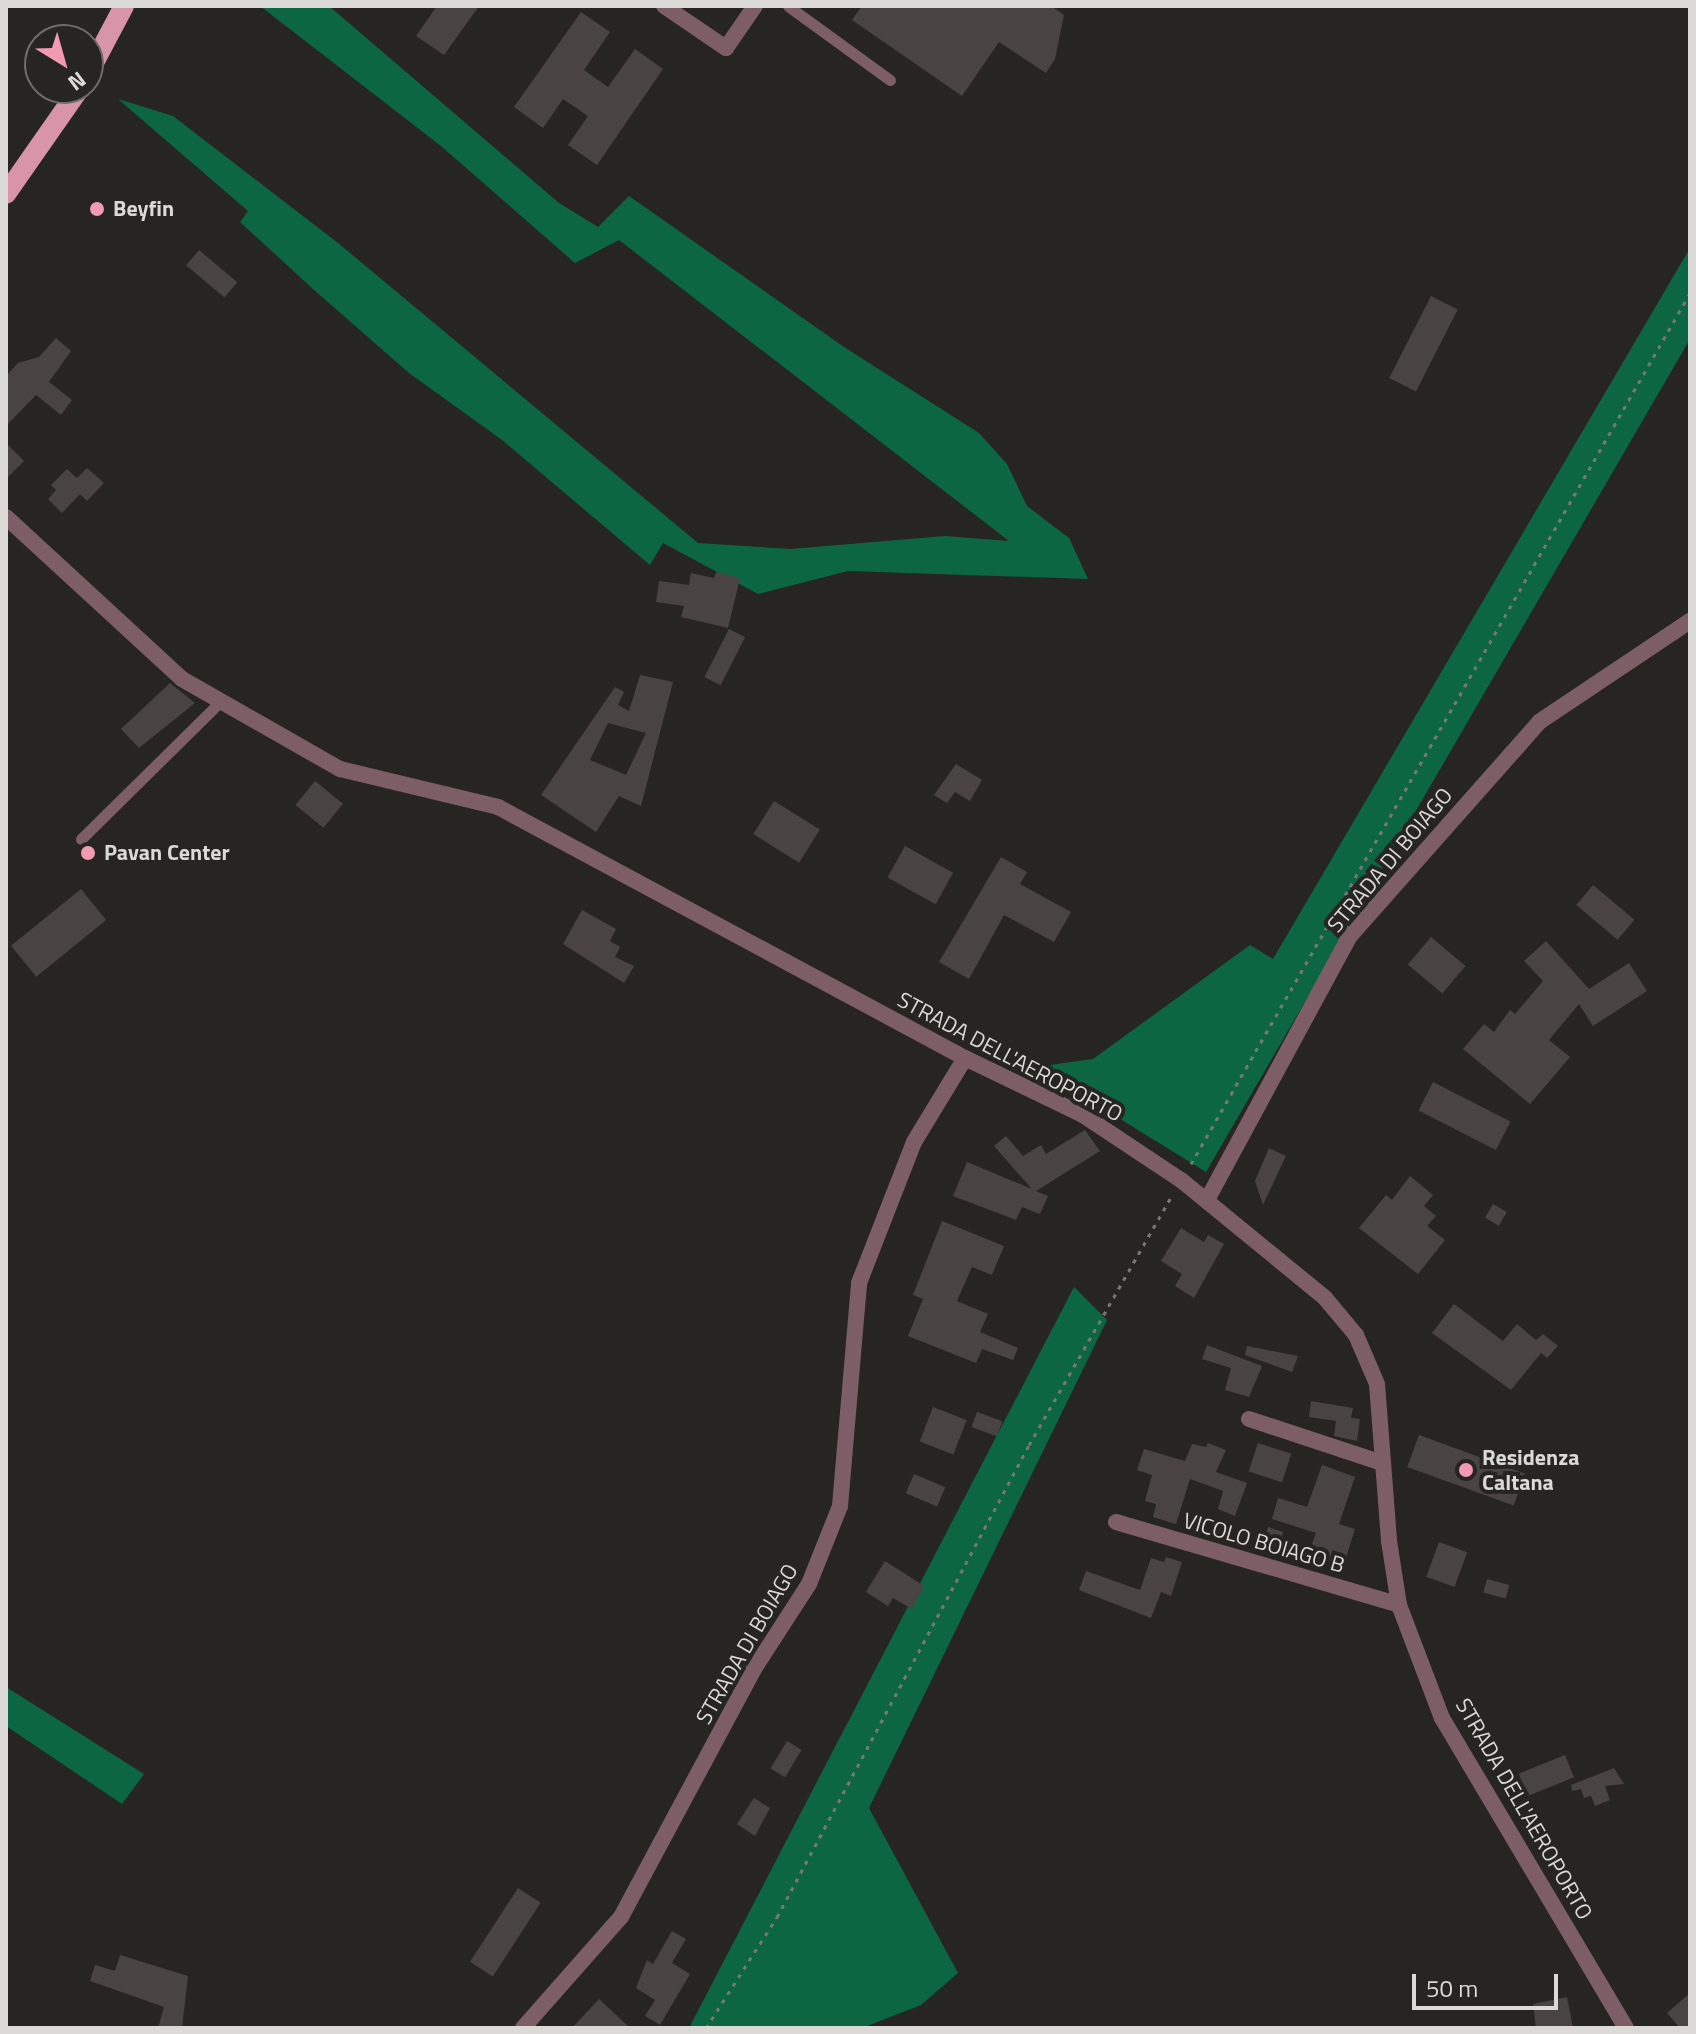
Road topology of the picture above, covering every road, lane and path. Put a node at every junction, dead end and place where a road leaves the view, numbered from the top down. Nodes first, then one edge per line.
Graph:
1 (124, 6) edge
2 (664, 6) edge
3 (755, 6) edge
4 (788, 6) edge
5 (802, 10) edge
6 (104, 44) edge
7 (890, 80) dead end
8 (69, 104) edge
9 (6, 194) edge
10 (1690, 293) edge
11 (6, 517) edge
12 (1690, 621) edge
13 (221, 701) junction
14 (81, 839) dead end
15 (965, 1058) junction
16 (1184, 1175) junction
17 (1207, 1200) junction
18 (1249, 1419) dead end
19 (1382, 1463) junction
20 (1116, 1522) dead end
21 (1399, 1605) junction
22 (523, 2028) edge
23 (706, 2028) edge
24 (1626, 2028) edge

1 - 6 main road
2 - 3 street
4 - 5 lane
5 - 7 lane
8 - 9 main road
10 - 16 path
11 - 13 street, STRADA DELL'AEROPORTO
12 - 17 street, STRADA DI BOIAGO
13 - 14 lane
13 - 15 street, STRADA DELL'AEROPORTO
15 - 16 street, STRADA DELL'AEROPORTO
15 - 22 street, STRADA DI BOIAGO
16 - 17 street, STRADA DELL'AEROPORTO
16 - 23 path
17 - 19 street, STRADA DELL'AEROPORTO
18 - 19 street
19 - 21 street, STRADA DELL'AEROPORTO
20 - 21 street, VICOLO BOIAGO B
21 - 24 street, STRADA DELL'AEROPORTO

